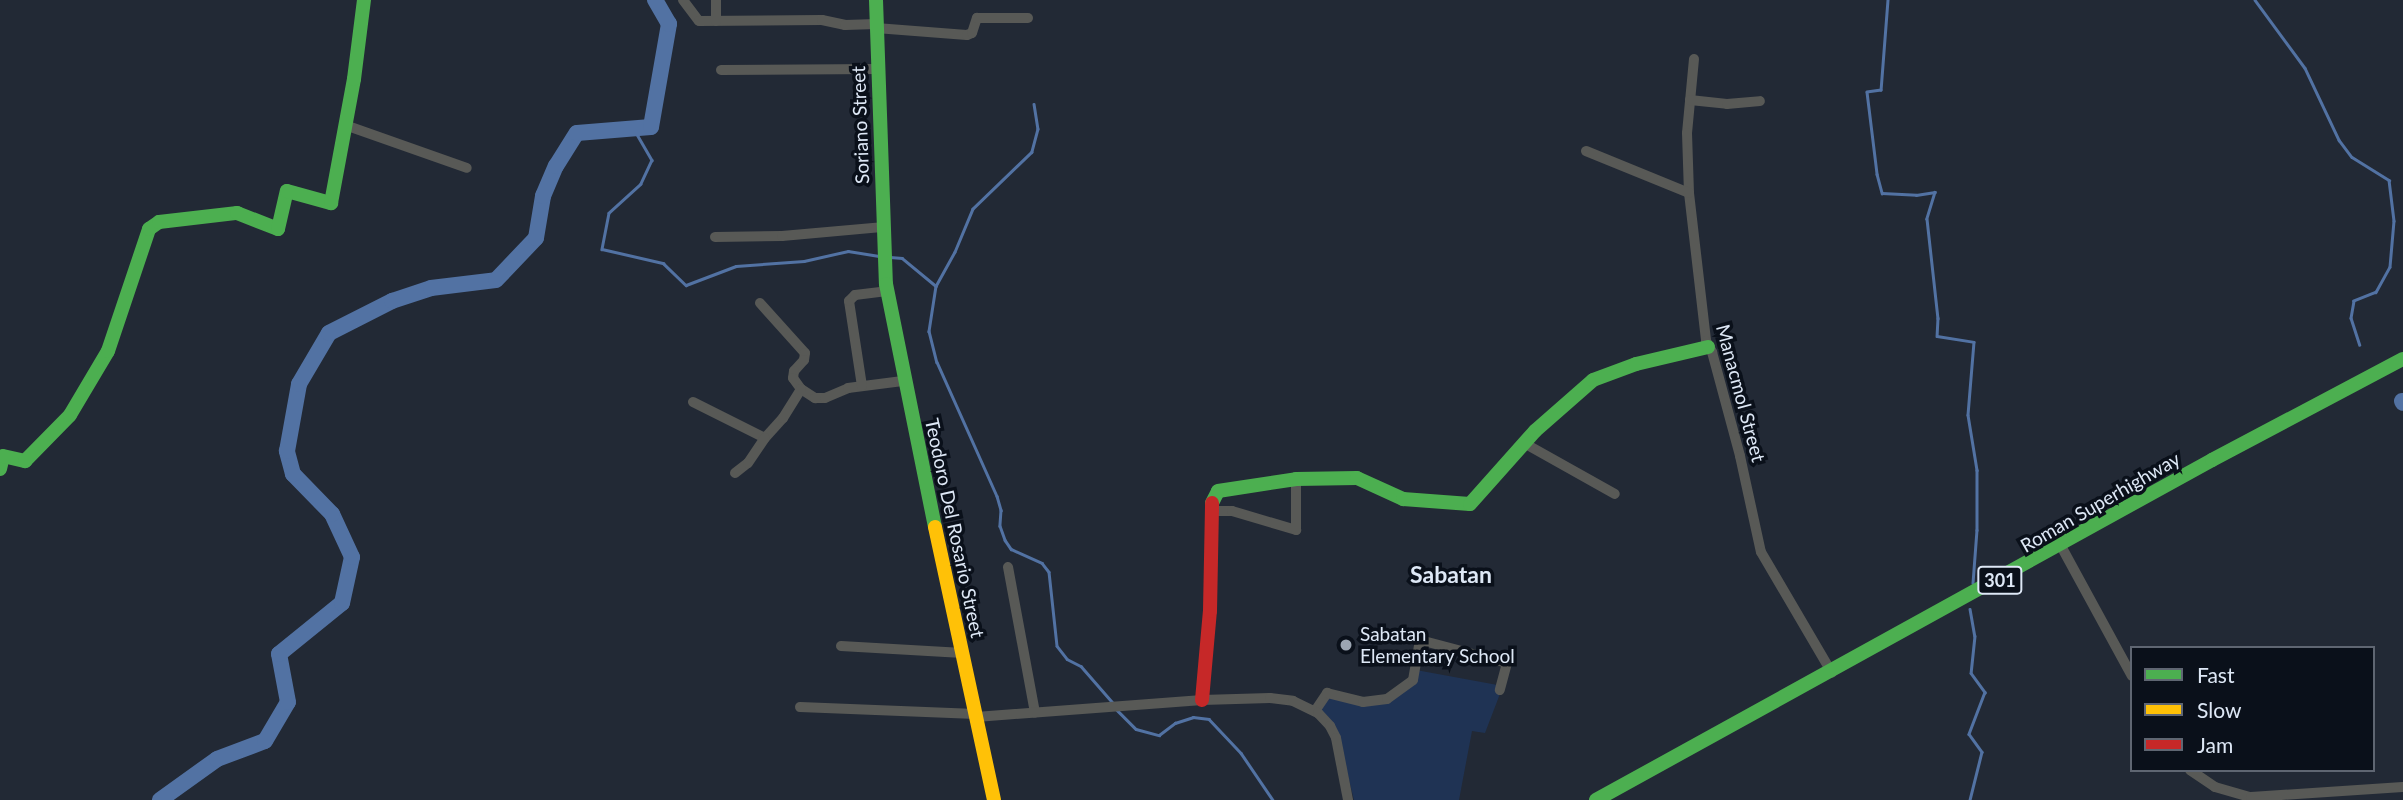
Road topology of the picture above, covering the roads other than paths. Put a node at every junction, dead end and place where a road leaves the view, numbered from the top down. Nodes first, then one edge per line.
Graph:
1 (364, 0) edge
2 (683, 0) edge
3 (716, 0) edge
4 (876, 0) edge
5 (1028, 18) dead end
6 (716, 21) junction
7 (876, 26) junction
8 (1694, 59) dead end
9 (877, 69) junction
10 (721, 70) dead end
11 (1690, 100) junction
12 (1760, 101) dead end
13 (345, 125) junction
14 (1586, 151) dead end
15 (467, 168) dead end
16 (1689, 193) junction
17 (882, 227) junction
18 (715, 237) dead end
19 (884, 264) joint
20 (887, 291) junction
21 (760, 303) dead end
22 (1708, 346) junction
23 (2403, 359) edge
24 (903, 381) junction
25 (862, 386) junction
26 (801, 389) junction
27 (693, 402) dead end
28 (765, 438) junction
29 (1524, 443) junction
30 (0, 470) edge
31 (735, 473) dead end
32 (1296, 479) junction
33 (1615, 494) dead end
34 (1212, 511) junction
35 (2061, 546) junction
36 (1008, 567) dead end
37 (841, 646) dead end
38 (963, 653) junction
39 (2130, 672) edge
40 (1832, 673) junction
41 (1500, 690) dead end
42 (1202, 699) junction
43 (800, 707) dead end
44 (1315, 711) junction
45 (1035, 713) junction
46 (976, 715) junction
47 (2193, 772) edge
48 (2403, 786) edge
49 (994, 800) edge
50 (1348, 800) edge
51 (1596, 800) edge

1 - 13 main road
2 - 6 street
3 - 6 street
4 - 7 main road, Soriano Street
5 - 7 street
6 - 7 street
7 - 9 main road, Soriano Street
8 - 11 street, Manacmol Street
9 - 10 street
9 - 17 main road, Soriano Street
11 - 12 street
11 - 16 street, Manacmol Street
13 - 15 street
13 - 30 main road
14 - 16 street
16 - 22 street, Manacmol Street
17 - 18 street
17 - 19 main road, Soriano Street
19 - 20 main road, Teodoro Del Rosario Street
20 - 24 main road, Teodoro Del Rosario Street
20 - 25 street
21 - 26 street
22 - 29 main road
22 - 40 street, Manacmol Street
23 - 35 main road, Roman Superhighway / 301
24 - 25 street
24 - 38 main road, Teodoro Del Rosario Street
25 - 26 street
26 - 28 street
27 - 28 street
28 - 31 street
29 - 32 main road
29 - 33 street
32 - 34 main road
32 - 34 street
34 - 42 main road
35 - 39 street
35 - 40 main road, Roman Superhighway / 301
36 - 45 street
37 - 38 street
38 - 46 main road, Teodoro Del Rosario Street
40 - 51 main road, Roman Superhighway / 301
41 - 44 street
42 - 44 street
42 - 45 street
43 - 46 street
44 - 50 street
45 - 46 street
46 - 49 main road, Teodoro Del Rosario Street
47 - 48 street

